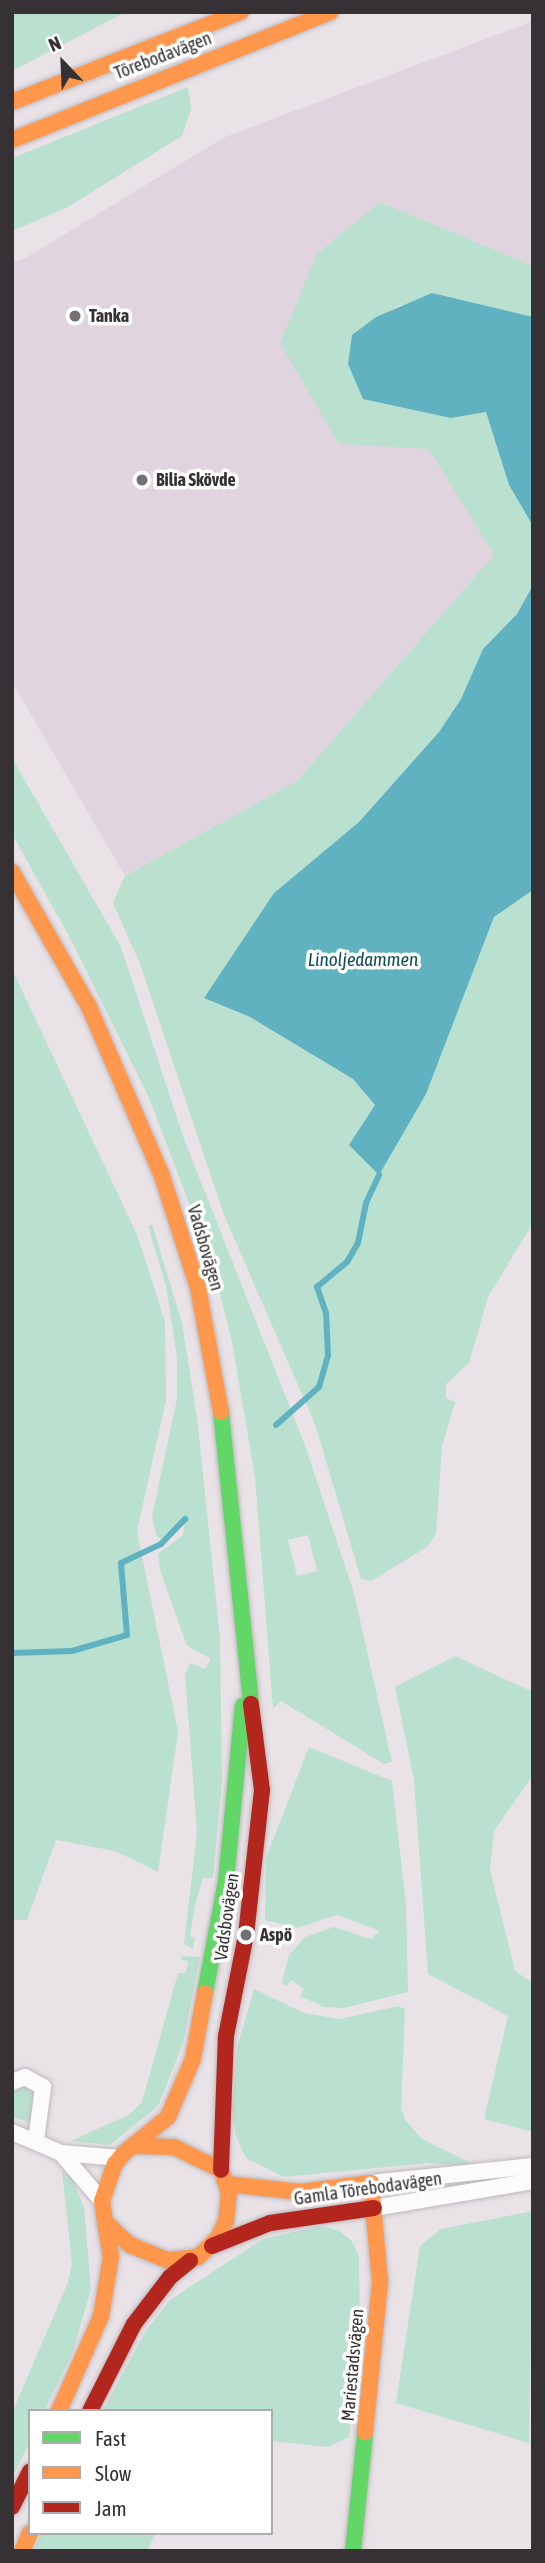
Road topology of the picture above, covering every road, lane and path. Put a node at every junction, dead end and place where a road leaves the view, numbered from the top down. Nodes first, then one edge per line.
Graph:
1 (241, 12) edge
2 (330, 12) edge
3 (12, 102) edge
4 (12, 139) edge
5 (12, 872) edge
6 (247, 1669) junction
7 (12, 2082) edge
8 (12, 2133) edge
9 (36, 2141) junction
10 (134, 2146) junction
11 (61, 2153) junction
12 (120, 2158) junction
13 (533, 2166) edge
14 (224, 2177) junction
15 (533, 2181) edge
16 (371, 2183) junction
17 (102, 2201) junction
18 (374, 2208) junction
19 (105, 2222) junction
20 (212, 2246) junction
21 (190, 2261) junction
22 (60, 2409) edge
23 (91, 2409) edge
24 (28, 2475) edge
25 (12, 2507) edge
26 (29, 2535) edge
27 (22, 2551) edge
28 (353, 2551) edge

1 - 3 main road, Törebodavägen
2 - 4 main road, Törebodavägen
5 - 6 main road, Vadsbovägen
6 - 10 main road, Vadsbovägen
6 - 14 main road, Vadsbovägen
7 - 9 street
8 - 9 street
9 - 11 street
10 - 12 main road
10 - 14 main road
11 - 12 street
11 - 17 street
12 - 17 main road
13 - 16 street, Gamla Törebodavägen
14 - 16 main road, Gamla Törebodavägen
14 - 20 main road
15 - 18 street, Gamla Törebodavägen
16 - 18 main road, Mariestadsvägen
17 - 19 main road
18 - 20 main road, Gamla Törebodavägen
18 - 28 main road, Mariestadsvägen
19 - 21 main road
19 - 22 main road
20 - 21 main road
21 - 23 main road
24 - 25 main road
26 - 27 main road

